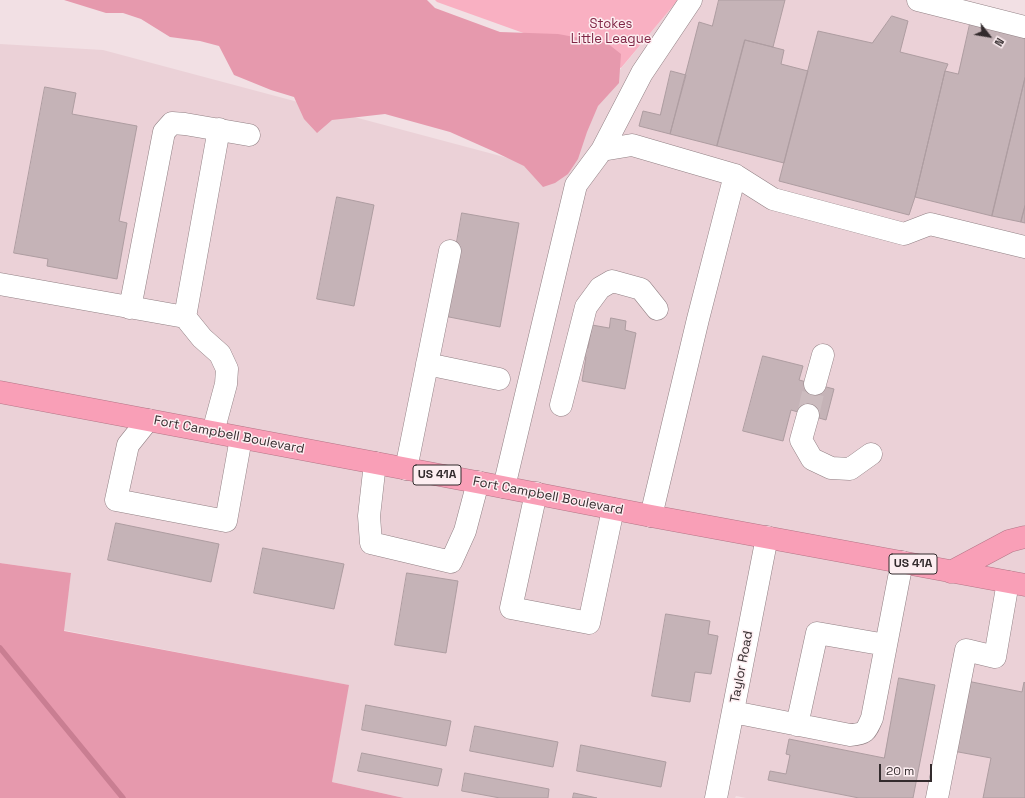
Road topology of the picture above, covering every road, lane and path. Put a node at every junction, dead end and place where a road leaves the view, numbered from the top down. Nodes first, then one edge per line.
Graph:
1 (691, 0) edge
2 (918, 0) edge
3 (1025, 27) edge
4 (219, 129) junction
5 (249, 135) dead end
6 (602, 150) junction
7 (735, 175) junction
8 (1025, 247) edge
9 (450, 250) dead end
10 (0, 284) edge
11 (130, 308) junction
12 (657, 309) dead end
13 (185, 317) junction
14 (823, 354) dead end
15 (427, 364) junction
16 (499, 379) dead end
17 (815, 384) tunnel mouth
18 (0, 392) edge
19 (561, 405) dead end
20 (808, 415) tunnel mouth
21 (148, 420) junction
22 (213, 432) junction
23 (242, 438) junction
24 (871, 454) dead end
25 (375, 463) junction
26 (406, 469) junction
27 (478, 482) junction
28 (504, 487) junction
29 (536, 493) junction
30 (613, 509) junction
31 (651, 516) junction
32 (767, 536) junction
33 (1025, 537) edge
34 (902, 562) junction
35 (951, 572) junction
36 (1016, 583) edge
37 (886, 645) junction
38 (733, 712) junction
39 (797, 725) junction
40 (716, 798) edge
41 (937, 798) edge

1 - 6 street
2 - 3 street
4 - 5 street
4 - 11 street
4 - 13 street
6 - 7 street
6 - 28 street
7 - 8 street
7 - 31 street
9 - 15 street
10 - 11 street
11 - 13 street
12 - 19 street
13 - 22 street
14 - 17 street
15 - 16 street
15 - 26 street
18 - 21 highway, Fort Campbell Boulevard / US 41A
20 - 24 street
21 - 22 highway, Fort Campbell Boulevard / US 41A
21 - 23 street
22 - 23 highway, Fort Campbell Boulevard / US 41A
23 - 25 highway, Fort Campbell Boulevard / US 41A
25 - 26 highway, Fort Campbell Boulevard / US 41A
25 - 27 street
26 - 27 highway, Fort Campbell Boulevard / US 41A
27 - 28 highway, Fort Campbell Boulevard / US 41A
28 - 29 highway, Fort Campbell Boulevard / US 41A
29 - 30 highway, Fort Campbell Boulevard / US 41A
29 - 30 street
30 - 31 highway, Fort Campbell Boulevard / US 41A
31 - 32 highway, Fort Campbell Boulevard / US 41A
32 - 34 highway, Fort Campbell Boulevard / US 41A
32 - 38 street, Taylor Road
33 - 35 highway
34 - 35 highway, Fort Campbell Boulevard / US 41A
34 - 37 street
35 - 36 highway, Fort Campbell Boulevard / US 41A
36 - 41 street
37 - 39 street
37 - 39 street
38 - 39 street
38 - 40 street, Taylor Road

